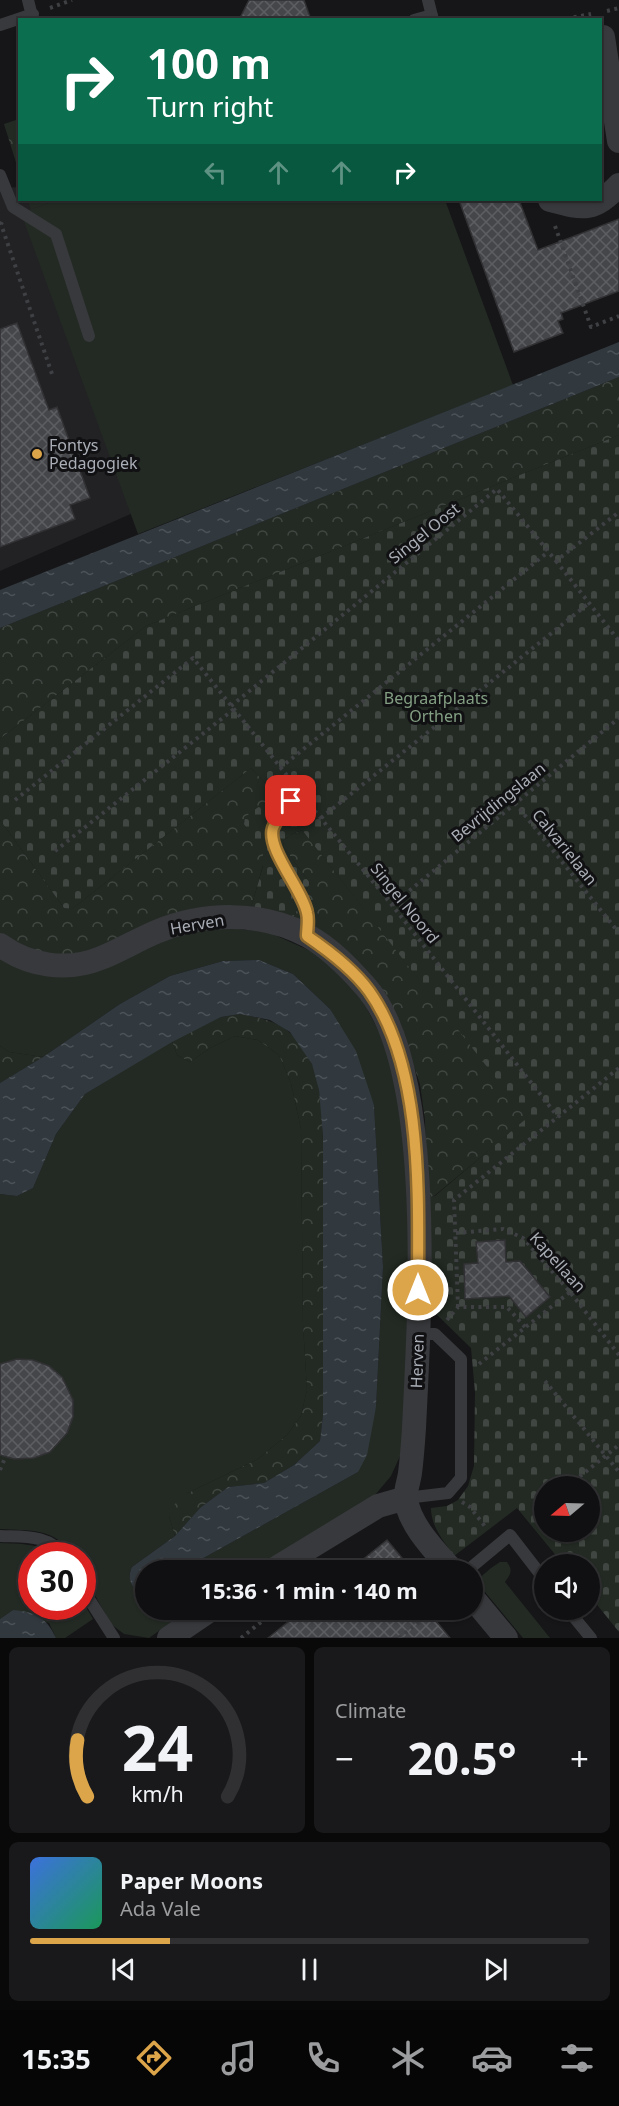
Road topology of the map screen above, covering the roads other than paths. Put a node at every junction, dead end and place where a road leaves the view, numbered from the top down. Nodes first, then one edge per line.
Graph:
1 (28, 0) edge
2 (428, 0) edge
3 (33, 17) edge
4 (433, 17) edge
5 (18, 21) edge
6 (0, 26) edge
7 (607, 36) edge
8 (619, 141) edge
9 (0, 178) edge
10 (619, 185) edge
11 (602, 201) edge
12 (602, 201) edge
13 (552, 211) edge
14 (89, 336) dead end
15 (299, 791) road end
16 (307, 936) junction
17 (0, 945) edge
18 (427, 1334) junction
19 (406, 1498) junction
20 (0, 1536) edge
21 (50, 1542) edge
22 (289, 1560) edge
23 (444, 1560) edge
24 (480, 1560) edge
25 (534, 1566) edge
26 (96, 1610) edge
27 (483, 1610) edge
28 (576, 1620) edge
29 (196, 1630) edge
30 (114, 1638) edge
31 (169, 1638) edge
32 (506, 1638) edge
33 (591, 1638) edge

1 - 3 lane
2 - 4 lane
5 - 6 lane
7 - 8 street
9 - 14 lane
10 - 11 street
12 - 13 street
15 - 16 lane
16 - 17 street, Herven
16 - 18 street, Herven
18 - 19 street, Herven
18 - 19 lane
19 - 22 street
19 - 23 street
20 - 21 lane
24 - 25 lane
26 - 30 lane
27 - 32 street
28 - 33 lane
29 - 31 street

